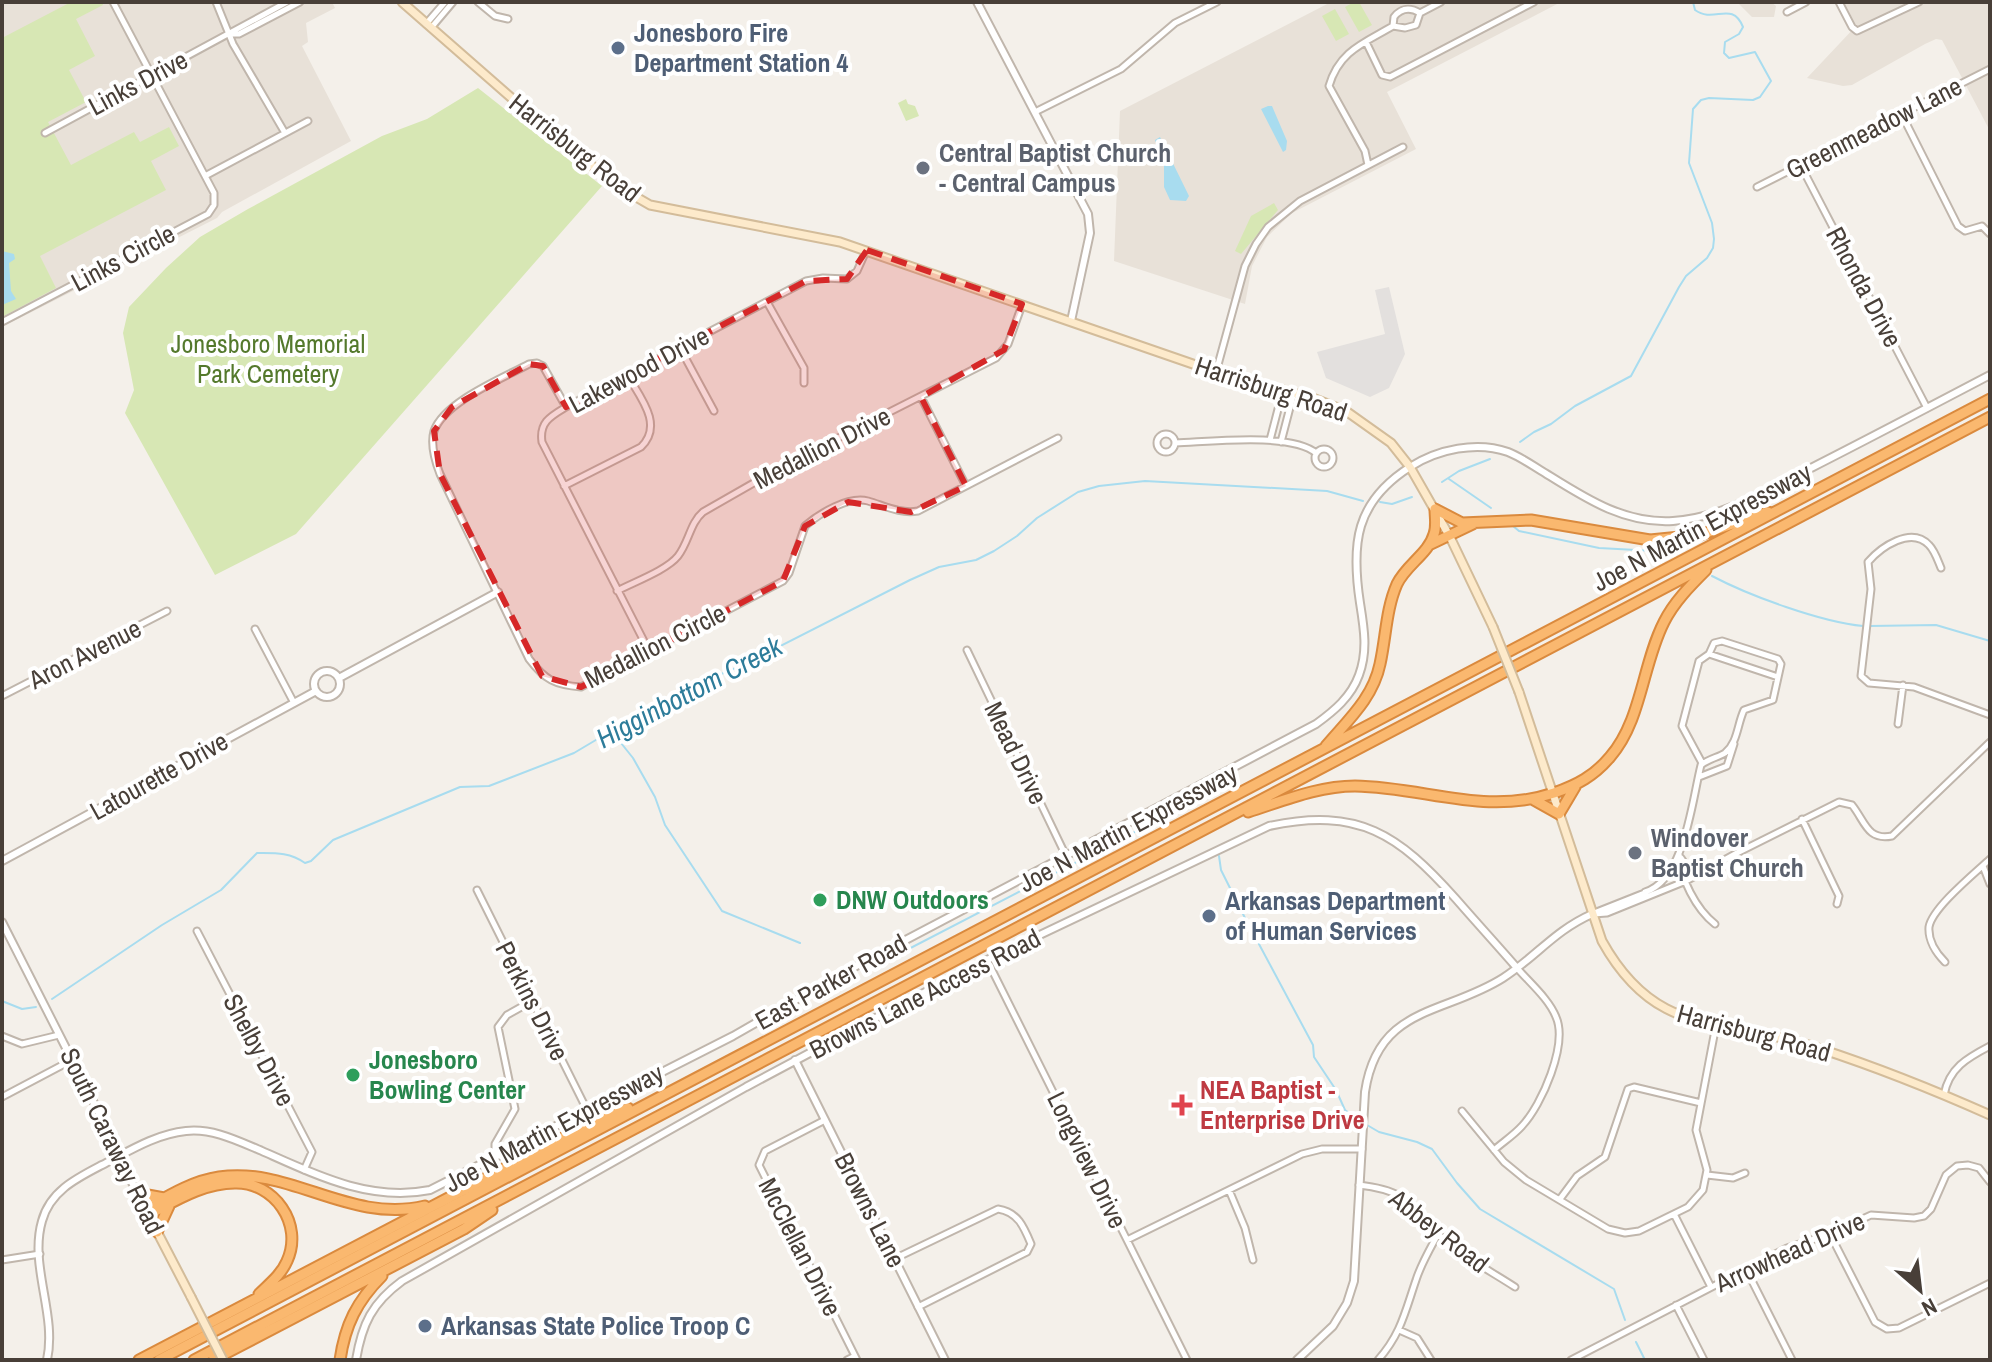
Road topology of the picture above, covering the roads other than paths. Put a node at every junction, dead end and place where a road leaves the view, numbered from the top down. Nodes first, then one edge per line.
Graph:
1 (113, 2) edge
2 (216, 2) edge
3 (287, 2) edge
4 (300, 2) edge
5 (402, 2) edge
6 (445, 2) edge
7 (453, 2) edge
8 (478, 2) edge
9 (977, 2) edge
10 (1217, 2) edge
11 (1441, 2) edge
12 (1534, 2) edge
13 (1806, 2) edge
14 (1839, 2) edge
15 (1919, 2) edge
16 (1787, 12) dead end
17 (1420, 13) junction
18 (508, 19) dead end
19 (428, 26) junction
20 (1393, 26) junction
21 (231, 34) junction
22 (1366, 42) junction
23 (1990, 69) edge
24 (152, 76) junction
25 (1035, 112) junction
26 (1902, 115) junction
27 (308, 121) dead end
28 (45, 133) dead end
29 (285, 133) junction
30 (1403, 147) dead end
31 (1368, 165) junction
32 (1801, 166) junction
33 (205, 176) junction
34 (1757, 187) dead end
35 (1990, 234) edge
36 (867, 250) junction
37 (767, 302) junction
38 (1022, 304) junction
39 (1071, 321) junction
40 (2, 322) edge
41 (680, 348) junction
42 (1216, 372) junction
43 (1990, 375) edge
44 (628, 376) junction
45 (804, 383) dead end
46 (1283, 389) junction
47 (1294, 392) junction
48 (921, 397) junction
49 (1990, 399) edge
50 (566, 407) junction
51 (1927, 408) junction
52 (714, 411) dead end
53 (1990, 417) edge
54 (1058, 438) dead end
55 (1270, 440) junction
56 (1281, 442) junction
57 (1176, 443) dead end
58 (1316, 453) dead end
59 (1410, 467) junction
60 (564, 486) junction
61 (966, 486) junction
62 (1790, 506) junction
63 (1435, 509) junction
64 (1477, 523) junction
65 (1450, 537) junction
66 (1426, 547) junction
67 (1711, 564) junction
68 (1941, 568) dead end
69 (617, 591) junction
70 (498, 592) junction
71 (167, 611) dead end
72 (255, 629) dead end
73 (967, 650) dead end
74 (649, 651) junction
75 (1709, 654) junction
76 (1779, 677) junction
77 (339, 678) junction
78 (1903, 685) junction
79 (316, 691) junction
80 (2, 696) edge
81 (294, 703) junction
82 (1990, 715) edge
83 (1898, 724) dead end
84 (1734, 744) junction
85 (1990, 744) edge
86 (1321, 752) junction
87 (1723, 755) junction
88 (1729, 762) junction
89 (1702, 763) junction
90 (1698, 777) junction
91 (1577, 785) junction
92 (1552, 793) junction
93 (1534, 800) junction
94 (1559, 814) junction
95 (1802, 819) junction
96 (1225, 820) junction
97 (1679, 853) junction
98 (1066, 856) junction
99 (1990, 859) edge
100 (2, 861) edge
101 (1983, 866) junction
102 (1701, 873) junction
103 (1686, 881) junction
104 (1990, 884) edge
105 (477, 890) dead end
106 (1645, 892) junction
107 (1656, 893) junction
108 (1837, 904) dead end
109 (1592, 914) junction
110 (2, 922) edge
111 (1715, 924) dead end
112 (197, 931) dead end
113 (987, 960) junction
114 (1945, 962) dead end
115 (1517, 968) junction
116 (532, 1001) junction
117 (1716, 1025) junction
118 (59, 1035) junction
119 (2, 1036) edge
120 (1990, 1046) edge
121 (72, 1060) junction
122 (795, 1060) junction
123 (673, 1091) junction
124 (1944, 1095) junction
125 (2, 1097) edge
126 (1701, 1103) junction
127 (588, 1111) junction
128 (1462, 1111) dead end
129 (1990, 1115) edge
130 (825, 1120) junction
131 (1362, 1149) junction
132 (1494, 1150) junction
133 (120, 1156) junction
134 (500, 1156) junction
135 (304, 1170) junction
136 (1745, 1173) dead end
137 (1707, 1175) junction
138 (533, 1182) junction
139 (1990, 1182) edge
140 (1359, 1185) junction
141 (1229, 1190) junction
142 (137, 1193) junction
143 (1560, 1200) junction
144 (167, 1201) junction
145 (441, 1202) junction
146 (146, 1212) junction
147 (1674, 1214) junction
148 (157, 1232) junction
149 (1438, 1234) junction
150 (1830, 1234) junction
151 (1127, 1240) junction
152 (40, 1254) junction
153 (894, 1259) junction
154 (2, 1260) edge
155 (1253, 1260) dead end
156 (391, 1268) junction
157 (1746, 1269) junction
158 (1990, 1283) edge
159 (1515, 1287) dead end
160 (1711, 1287) junction
161 (250, 1302) junction
162 (1676, 1305) junction
163 (918, 1307) junction
164 (1399, 1330) junction
165 (1583, 1357) edge
166 (856, 1358) edge
167 (47, 1360) edge
168 (139, 1360) edge
169 (159, 1360) edge
170 (194, 1360) edge
171 (213, 1360) edge
172 (223, 1360) edge
173 (340, 1360) edge
174 (356, 1360) edge
175 (847, 1360) edge
176 (945, 1360) edge
177 (1187, 1360) edge
178 (1297, 1360) edge
179 (1378, 1360) edge
180 (1431, 1360) edge
181 (1571, 1360) edge
182 (1704, 1360) edge
183 (1792, 1360) edge

1 - 24 street, Links Circle
2 - 21 street
3 - 21 street, Links Drive
4 - 21 street, Links Drive
5 - 19 main road, Harrisburg Road
6 - 19 street
7 - 19 street
8 - 18 street
9 - 25 street
10 - 25 street
11 - 17 street
12 - 22 street
13 - 16 street
14 - 15 street
17 - 20 street
17 - 20 street
19 - 36 main road, Harrisburg Road
20 - 22 street
21 - 24 street, Links Drive
21 - 29 street
22 - 31 street
23 - 26 street, Greenmeadow Lane
24 - 28 street, Links Drive
24 - 33 street, Links Circle
25 - 39 street
26 - 32 street, Greenmeadow Lane
26 - 35 street
27 - 29 street
29 - 33 street
30 - 31 street
31 - 42 street
32 - 34 street, Greenmeadow Lane
32 - 51 street, Rhonda Drive
33 - 40 street, Links Circle
36 - 37 street, Lakewood Drive
36 - 38 main road, Harrisburg Road
37 - 41 street, Lakewood Drive
37 - 45 street
38 - 39 main road, Harrisburg Road
38 - 48 street, Medallion Drive
39 - 42 main road, Harrisburg Road
41 - 44 street, Lakewood Drive
41 - 52 street
42 - 46 main road, Harrisburg Road
43 - 51 street, East Parker Road
44 - 50 street, Lakewood Drive
44 - 60 street
46 - 47 main road, Harrisburg Road
46 - 55 street
47 - 56 street
47 - 59 main road, Harrisburg Road
48 - 61 street
48 - 69 street, Medallion Drive
49 - 62 highway, Joe N Martin Expressway
50 - 60 street, Lakewood Drive
50 - 70 street, Medallion Circle
51 - 59 street, East Parker Road
53 - 67 highway, Joe N Martin Expressway
54 - 61 street, Medallion Circle
55 - 56 street
55 - 57 street
56 - 58 street
59 - 63 main road, Harrisburg Road
59 - 98 street, East Parker Road
60 - 69 street, Lakewood Drive
61 - 74 street, Medallion Circle
62 - 64 highway
62 - 86 highway, Joe N Martin Expressway
63 - 64 highway
63 - 65 main road, Harrisburg Road
63 - 66 highway
64 - 65 highway
65 - 66 highway
65 - 92 main road, Harrisburg Road, bridge
66 - 86 highway
67 - 91 highway
67 - 96 highway, Joe N Martin Expressway
68 - 78 street
69 - 74 street, Lakewood Drive
70 - 74 street, Medallion Circle
70 - 77 street
71 - 80 street, Aron Avenue
72 - 81 street
73 - 98 street, Mead Drive
75 - 76 street
75 - 76 street
75 - 89 street
76 - 84 street
77 - 79 street
77 - 79 street
78 - 82 street
78 - 83 street
79 - 81 street, Latourette Drive
81 - 100 street, Latourette Drive
84 - 87 street
84 - 88 street
85 - 95 street
86 - 123 highway, Joe N Martin Expressway
87 - 88 street
87 - 89 street
88 - 90 street
89 - 90 street
90 - 97 street
91 - 92 highway
91 - 94 highway
92 - 93 highway
92 - 94 main road, Harrisburg Road
93 - 94 highway
93 - 96 highway
94 - 109 main road, Harrisburg Road
95 - 102 street
95 - 108 street
96 - 138 highway, Joe N Martin Expressway
97 - 102 street
97 - 103 street
97 - 106 street
98 - 127 street, East Parker Road
99 - 101 street
101 - 104 street
101 - 114 street
102 - 103 street
103 - 107 street
103 - 111 street
105 - 116 street, Perkins Drive
106 - 107 street
106 - 109 street
107 - 109 street
109 - 115 street
109 - 117 main road, Harrisburg Road
110 - 118 street, South Caraway Road
112 - 135 street, Shelby Drive
113 - 115 street, Browns Lane Access Road
113 - 122 street, Browns Lane Access Road
113 - 151 street, Longview Drive
115 - 131 street
115 - 132 street
116 - 127 street, Perkins Drive
116 - 134 street
117 - 124 main road, Harrisburg Road
117 - 126 street
118 - 119 street
118 - 121 street, South Caraway Road
120 - 124 street
121 - 125 street
121 - 133 street, South Caraway Road
122 - 130 street, Browns Lane
122 - 174 street, Browns Lane Access Road
123 - 145 highway
123 - 169 highway, Joe N Martin Expressway
124 - 129 main road, Harrisburg Road
126 - 137 street
126 - 143 street
127 - 134 street, East Parker Road
128 - 132 street
130 - 153 street, Browns Lane
130 - 166 street, McClellan Drive
131 - 140 street
131 - 141 street
132 - 143 street
133 - 135 street, East Parker Road
133 - 142 street, South Caraway Road
133 - 152 street, East Parker Road
134 - 135 street, East Parker Road
136 - 137 street
137 - 147 street
138 - 156 highway
138 - 170 highway, Joe N Martin Expressway
139 - 150 street, Arrowhead Drive
140 - 149 street, Abbey Road
140 - 178 street
141 - 151 street
141 - 155 street
142 - 144 highway
142 - 146 main road, South Caraway Road
143 - 147 street
144 - 145 highway
144 - 146 highway
144 - 148 highway
144 - 161 highway
145 - 161 highway
146 - 148 main road, South Caraway Road
147 - 160 street
148 - 172 main road, South Caraway Road, bridge
149 - 159 street, Abbey Road
149 - 164 street
150 - 157 street, Arrowhead Drive
150 - 158 street
151 - 177 street, Longview Drive
152 - 154 street
152 - 167 street, East Parker Road
153 - 163 street, Browns Lane
153 - 163 street
156 - 171 highway
156 - 173 highway
157 - 160 street, Arrowhead Drive
157 - 183 street
160 - 162 street, Arrowhead Drive
161 - 168 highway
162 - 165 street, Arrowhead Drive
162 - 182 street
163 - 176 street, Browns Lane
164 - 179 street
164 - 180 street
165 - 181 street, Arrowhead Drive
166 - 175 street

